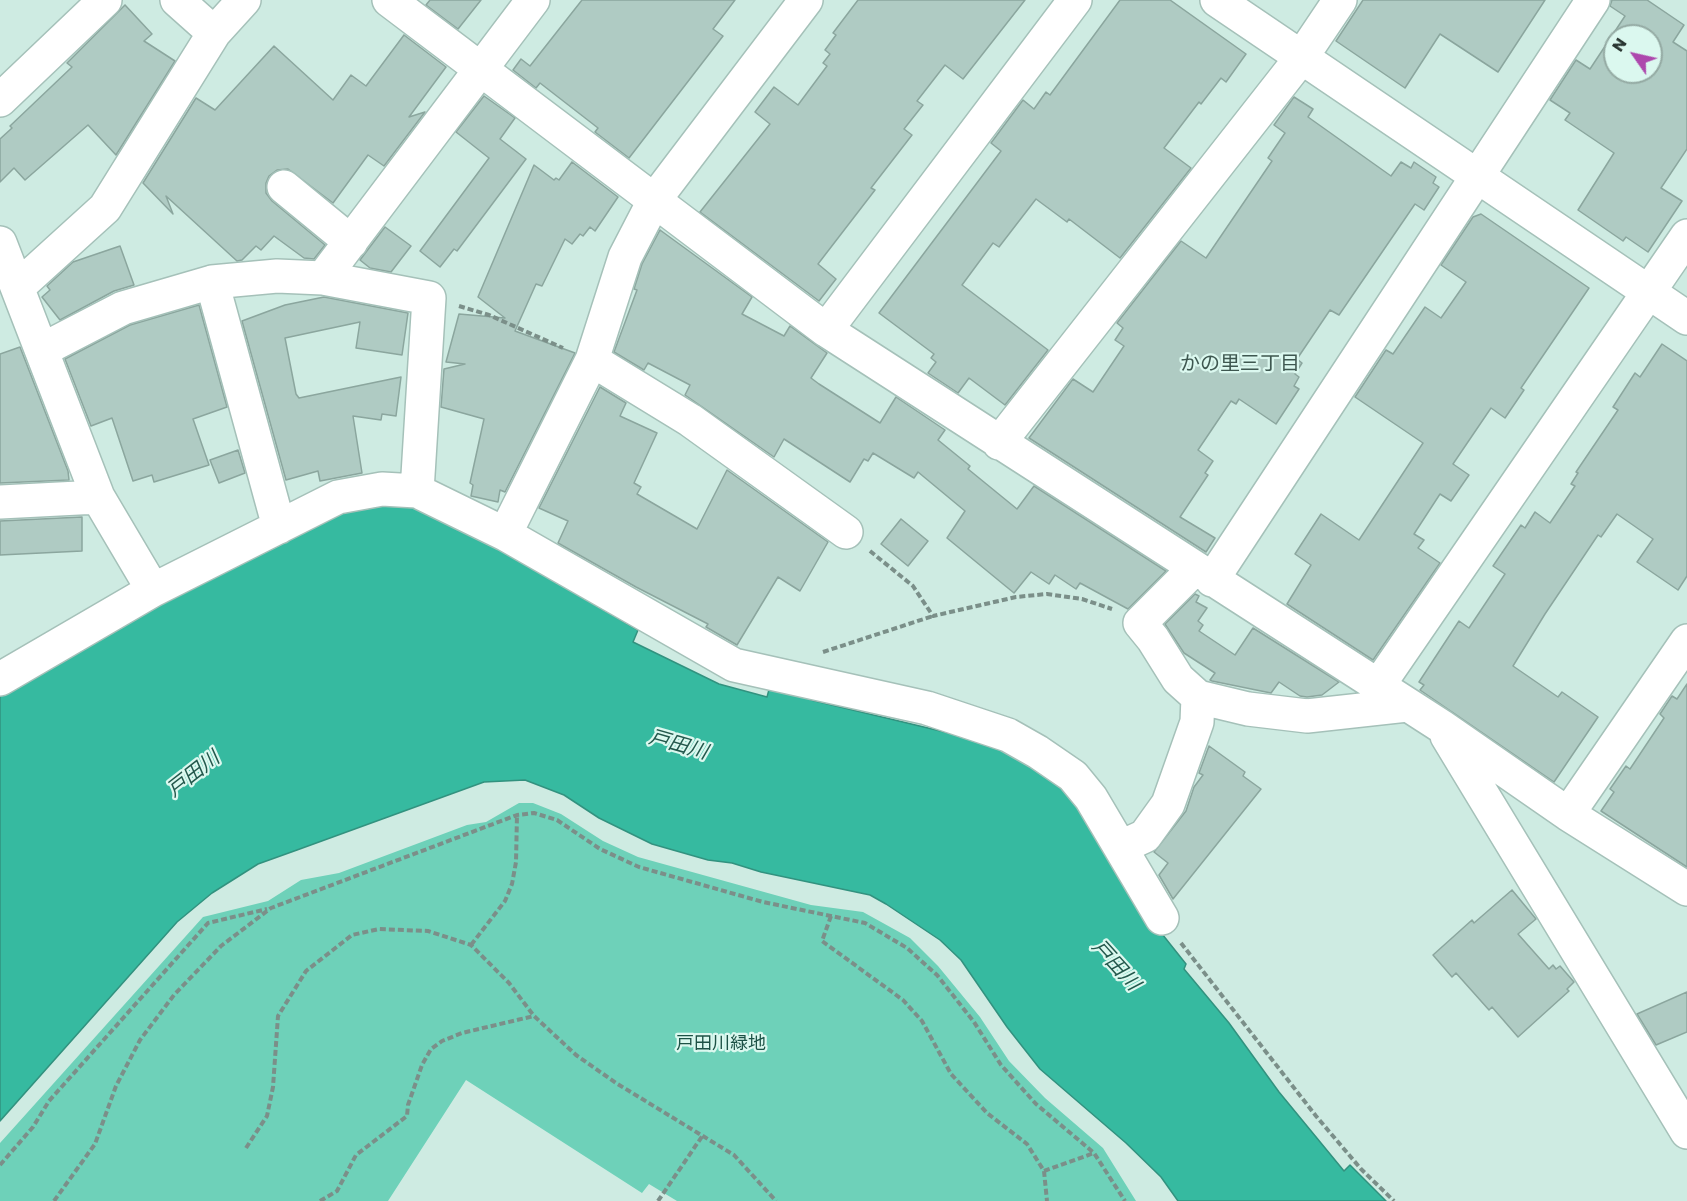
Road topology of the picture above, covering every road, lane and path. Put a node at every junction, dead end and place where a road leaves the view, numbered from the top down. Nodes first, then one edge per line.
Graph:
1 (105, 0) edge
2 (177, 0) edge
3 (244, 0) edge
4 (389, 0) edge
5 (533, 0) edge
6 (806, 0) edge
7 (1075, 0) edge
8 (1217, 0) edge
9 (1340, 0) edge
10 (1593, 0) edge
11 (214, 33) junction
12 (1301, 58) junction
13 (481, 69) junction
14 (0, 100) edge
15 (1477, 176) junction
16 (284, 187) dead end
17 (655, 199) junction
18 (1687, 236) edge
19 (351, 242) junction
20 (0, 243) edge
21 (323, 278) junction
22 (212, 282) junction
23 (18, 287) junction
24 (1650, 293) junction
25 (429, 298) junction
26 (1687, 318) edge
27 (826, 330) junction
28 (42, 350) junction
29 (592, 360) junction
30 (999, 443) junction
31 (417, 491) junction
32 (98, 497) junction
33 (0, 502) edge
34 (279, 527) junction
35 (846, 532) joint
36 (505, 534) junction
37 (1203, 574) junction
38 (153, 590) junction
39 (933, 616) junction
40 (1140, 623) junction
41 (1684, 652) edge
42 (821, 653) dead end
43 (0, 679) edge
44 (1378, 686) junction
45 (1198, 697) junction
46 (1407, 705) junction
47 (1441, 726) junction
48 (1568, 814) junction
49 (517, 815) junction
50 (1121, 847) junction
51 (1687, 889) edge
52 (271, 908) junction
53 (831, 916) junction
54 (1162, 918) joint
55 (471, 945) junction
56 (534, 1016) junction
57 (1687, 1132) edge
58 (703, 1136) junction
59 (246, 1148) dead end
60 (1094, 1153) junction
61 (0, 1165) edge
62 (1044, 1171) junction
63 (54, 1201) edge
64 (320, 1201) edge
65 (658, 1201) edge
66 (776, 1201) edge
67 (1047, 1201) edge
68 (1125, 1201) edge
69 (1394, 1201) edge

1 - 14 street
2 - 11 street
3 - 11 street
4 - 13 street
5 - 13 street
6 - 17 street
7 - 27 street
8 - 12 street
9 - 12 street
10 - 15 street
11 - 23 street
12 - 15 street
12 - 30 street
13 - 17 street
13 - 19 street
15 - 24 street
15 - 37 street
16 - 19 street
17 - 27 street
17 - 29 street
18 - 24 street
19 - 21 street
20 - 23 street
21 - 22 street
21 - 25 street
22 - 28 street
22 - 34 street
23 - 28 street
24 - 26 street
24 - 44 street
25 - 29 path
25 - 31 street
27 - 30 street
28 - 32 street
29 - 35 street
29 - 36 street
30 - 37 street
31 - 34 street
31 - 36 street
32 - 33 street
32 - 38 street
34 - 38 street
35 - 39 path
36 - 50 street
37 - 40 street
37 - 44 street
38 - 43 street
39 - 40 path
39 - 42 path
40 - 45 street
41 - 48 street
44 - 46 street
45 - 46 street
45 - 50 street
46 - 47 street
47 - 48 street
47 - 57 street
48 - 51 street
49 - 52 path
49 - 53 path
49 - 55 path
50 - 54 street
52 - 61 path
52 - 63 path
53 - 60 path
53 - 62 path
54 - 69 path
55 - 56 path
55 - 59 path
56 - 58 path
56 - 64 path
58 - 65 path
58 - 66 path
60 - 62 path
60 - 68 path
62 - 67 path

